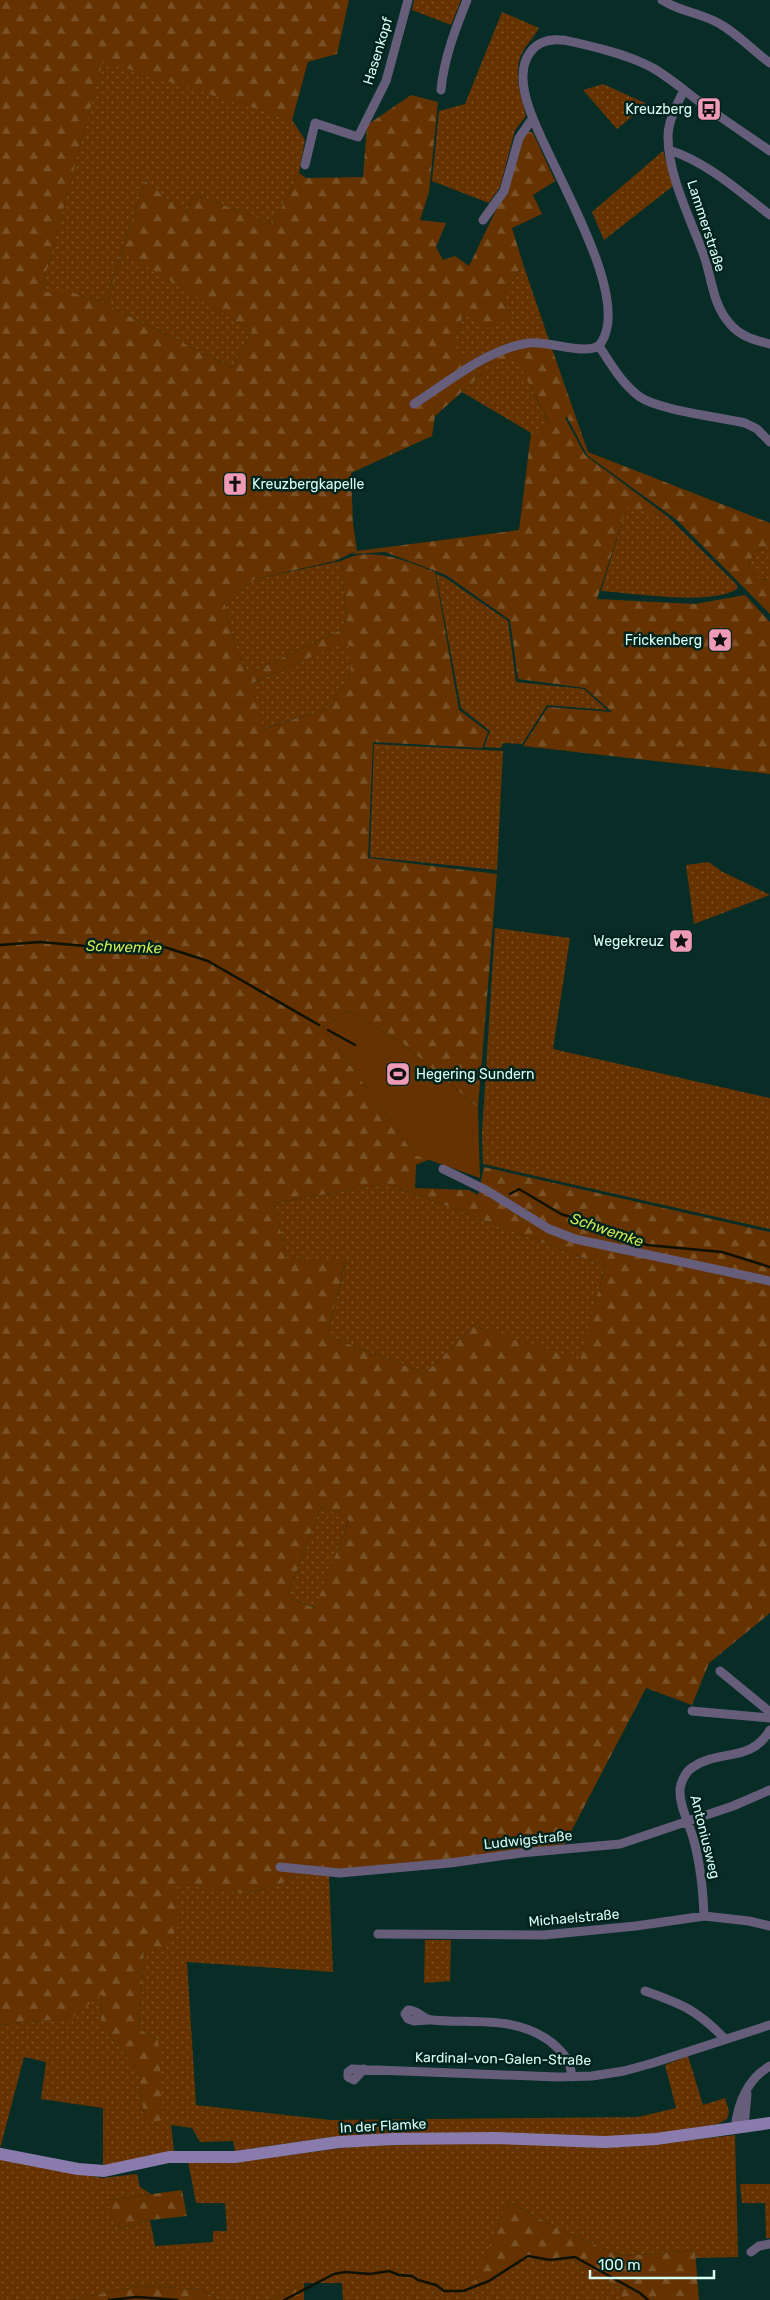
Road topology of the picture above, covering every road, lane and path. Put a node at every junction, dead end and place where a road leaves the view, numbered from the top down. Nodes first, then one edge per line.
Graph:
1 (408, 0) edge
2 (467, 0) edge
3 (662, 0) edge
4 (770, 63) edge
5 (441, 90) dead end
6 (684, 90) junction
7 (532, 119) junction
8 (669, 150) junction
9 (770, 151) edge
10 (305, 165) dead end
11 (770, 215) edge
12 (483, 220) dead end
13 (770, 344) edge
14 (599, 346) junction
15 (414, 404) dead end
16 (770, 442) edge
17 (443, 1169) dead end
18 (770, 1282) edge
19 (720, 1671) dead end
20 (692, 1711) dead end
21 (770, 1712) edge
22 (770, 1718) edge
23 (770, 1730) edge
24 (770, 1790) edge
25 (688, 1820) junction
26 (280, 1867) dead end
27 (704, 1916) junction
28 (770, 1926) edge
29 (378, 1934) dead end
30 (645, 1991) dead end
31 (428, 2020) dead end
32 (770, 2025) edge
33 (725, 2039) junction
34 (770, 2066) edge
35 (364, 2069) dead end
36 (572, 2077) junction
37 (770, 2123) edge
38 (739, 2128) junction
39 (0, 2154) edge
40 (770, 2244) edge
41 (751, 2252) dead end

1 - 10 street, Hasenkopf
2 - 5 street
3 - 4 street
6 - 7 street
6 - 8 street, Lammerstraße
6 - 9 street
7 - 12 street
7 - 14 street
8 - 11 street
8 - 13 street, Lammerstraße
14 - 15 street
14 - 16 street
17 - 18 street
19 - 21 street
20 - 22 street
23 - 25 street, Antoniusweg
24 - 25 street, Ludwigstraße
25 - 26 street, Ludwigstraße
25 - 27 street, Antoniusweg
27 - 28 street, Michaelstraße
27 - 29 street, Michaelstraße
30 - 33 street
31 - 36 street
32 - 33 street, Kardinal-von-Galen-Straße
33 - 36 street, Kardinal-von-Galen-Straße
34 - 38 street
35 - 36 street, Kardinal-von-Galen-Straße
37 - 38 main road, In der Flamke
38 - 39 main road, In der Flamke
40 - 41 street

